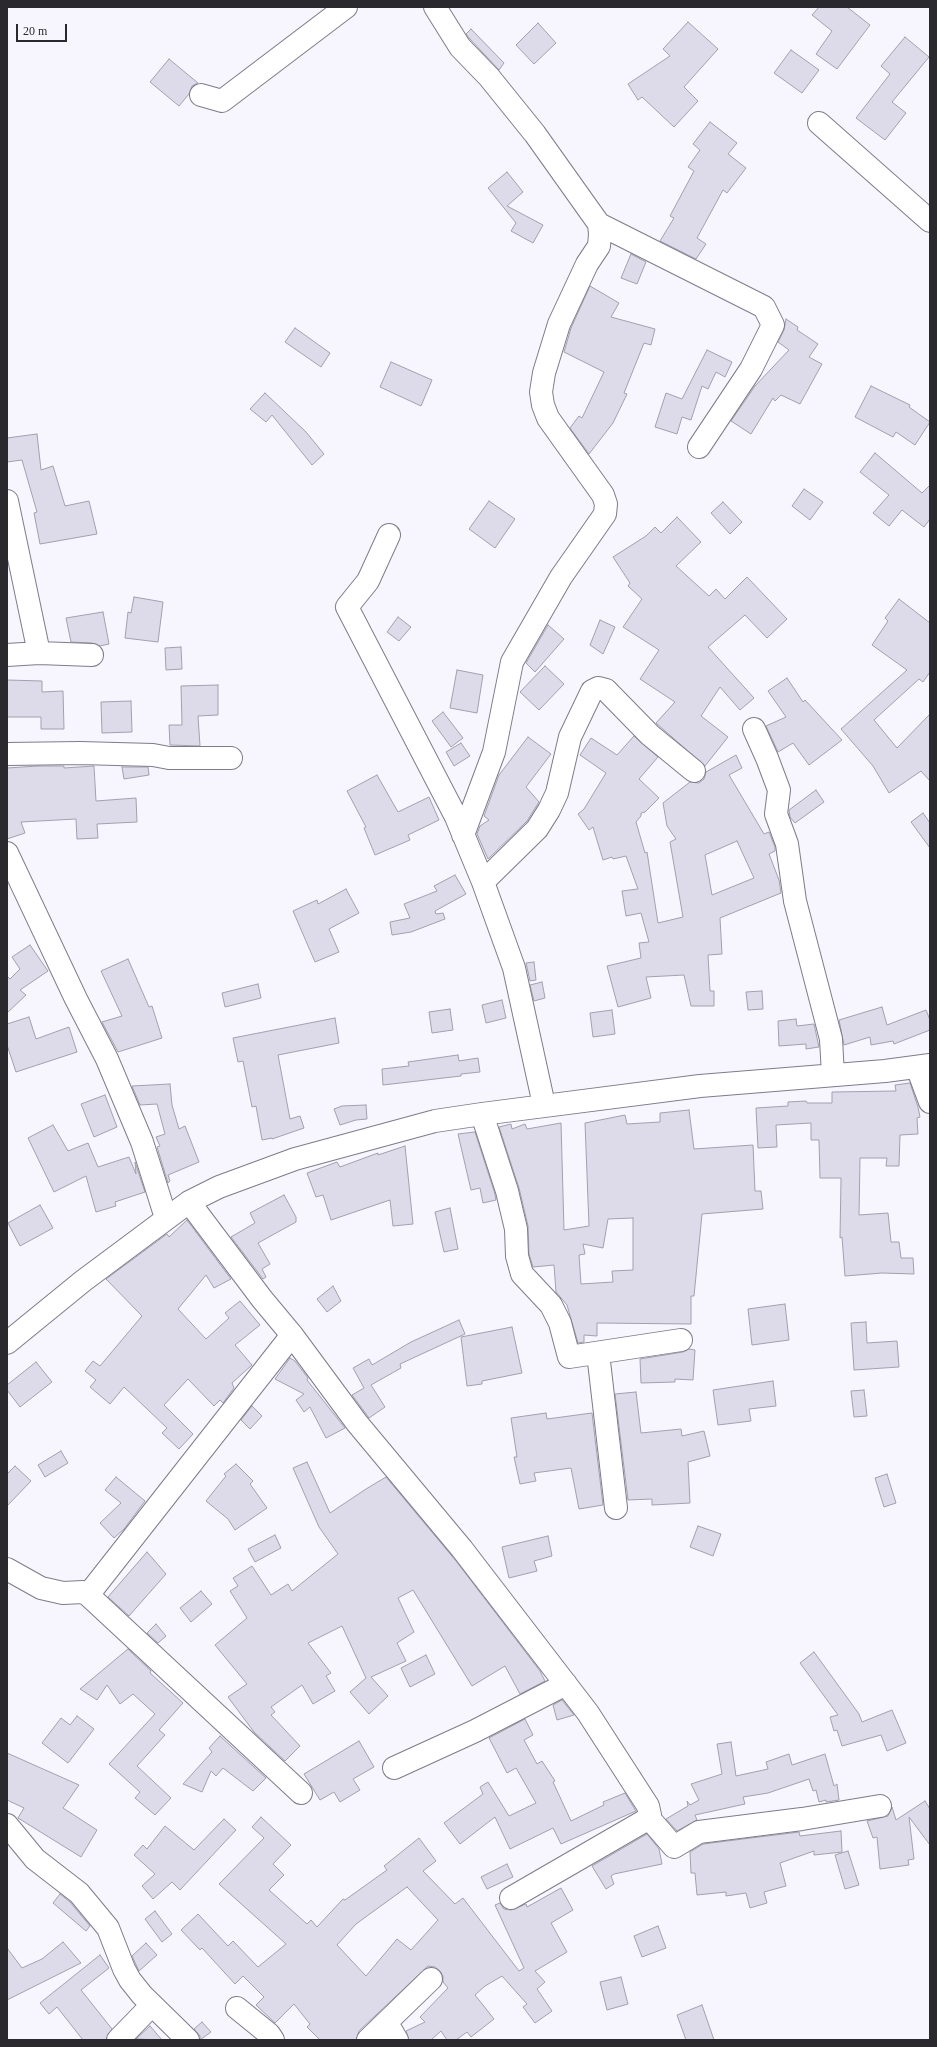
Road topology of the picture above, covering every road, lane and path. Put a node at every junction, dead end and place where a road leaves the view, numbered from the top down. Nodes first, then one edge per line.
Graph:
1 (346, 7) edge
2 (435, 7) edge
3 (201, 95) dead end
4 (819, 123) dead end
5 (930, 221) edge
6 (599, 224) junction
7 (699, 446) dead end
8 (7, 501) edge
9 (389, 535) dead end
10 (40, 653) junction
11 (7, 655) edge
12 (92, 655) dead end
13 (754, 729) dead end
14 (7, 754) edge
15 (231, 758) dead end
16 (694, 771) dead end
17 (464, 836) junction
18 (7, 853) edge
19 (483, 882) junction
20 (924, 1066) edge
21 (833, 1075) junction
22 (930, 1102) edge
23 (544, 1105) junction
24 (482, 1114) junction
25 (189, 1202) junction
26 (166, 1218) junction
27 (292, 1335) junction
28 (681, 1340) dead end
29 (7, 1343) edge
30 (598, 1354) junction
31 (616, 1508) dead end
32 (7, 1569) edge
33 (88, 1595) junction
34 (566, 1684) junction
35 (394, 1768) dead end
36 (301, 1792) dead end
37 (880, 1806) dead end
38 (649, 1818) junction
39 (7, 1825) edge
40 (511, 1898) dead end
41 (431, 1979) dead end
42 (152, 2005) junction
43 (237, 2008) dead end
44 (392, 2032) edge
45 (118, 2040) edge
46 (188, 2040) edge
47 (273, 2040) edge
48 (368, 2040) edge

1 - 3 street
2 - 6 street
4 - 5 street
6 - 7 street
6 - 17 street
8 - 10 street
9 - 17 street
10 - 11 street
10 - 12 street
13 - 21 street
14 - 15 street
16 - 19 street
17 - 19 street
18 - 26 street
19 - 23 street
20 - 21 street
20 - 22 street
21 - 23 street
23 - 24 street
24 - 25 street
24 - 30 street
25 - 26 street
25 - 27 street
26 - 29 street
27 - 33 street
27 - 34 street
28 - 30 street
30 - 31 street
32 - 33 street
33 - 36 street
34 - 35 street
34 - 38 street
37 - 38 street
38 - 40 street
39 - 42 street
41 - 44 street
42 - 45 street
42 - 46 street
43 - 47 street
44 - 48 street

